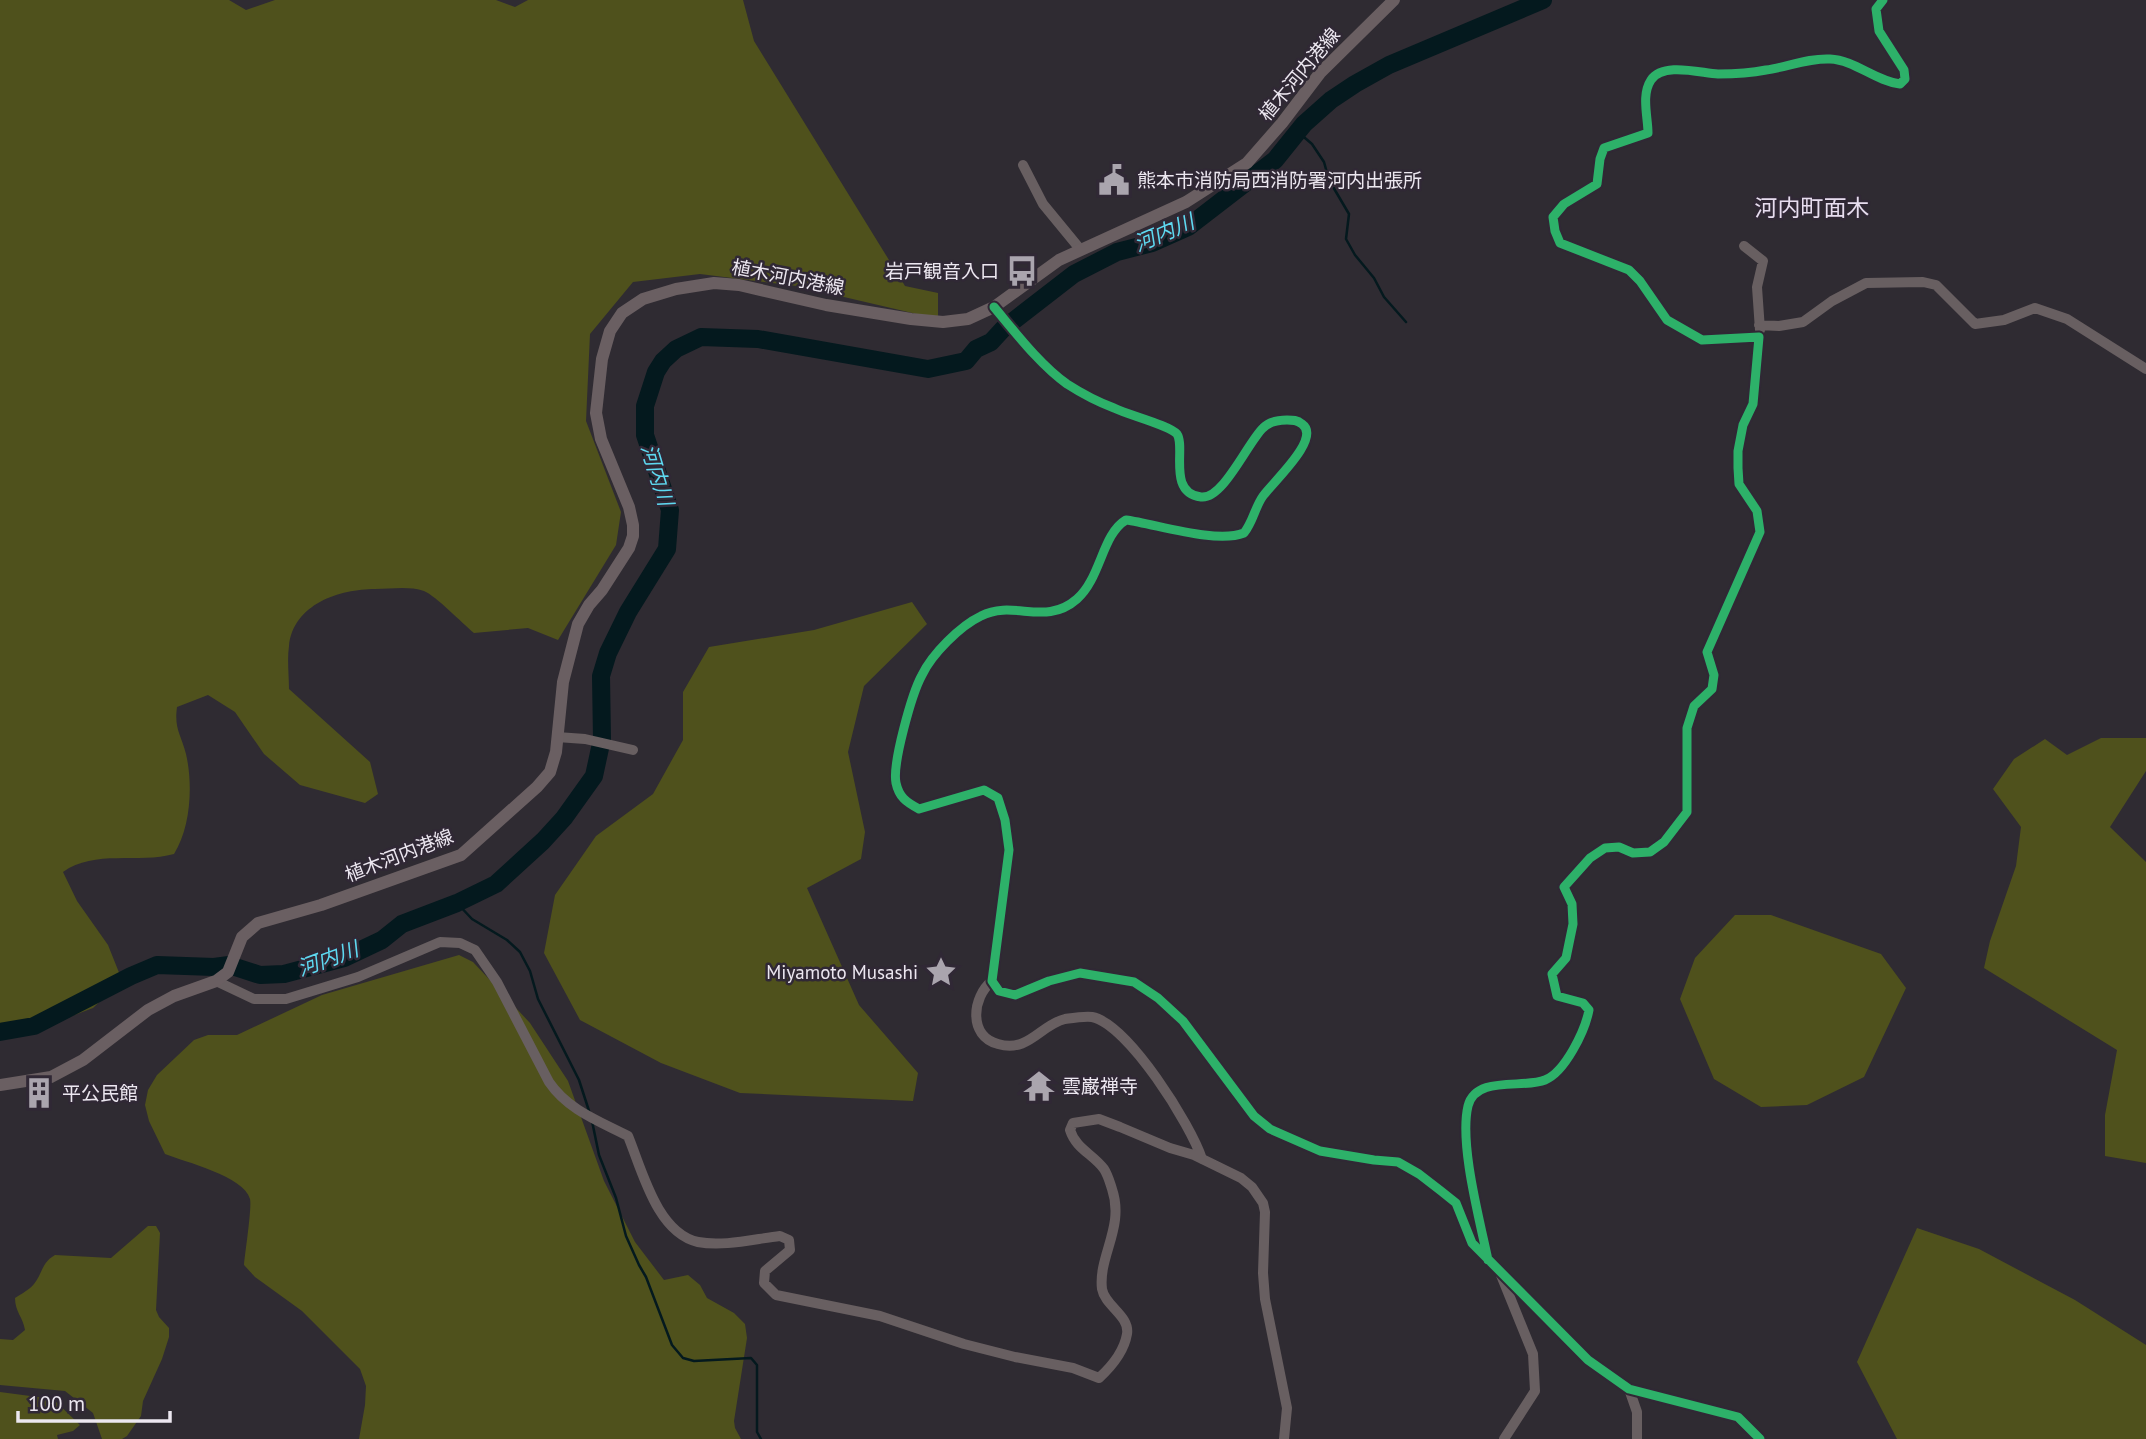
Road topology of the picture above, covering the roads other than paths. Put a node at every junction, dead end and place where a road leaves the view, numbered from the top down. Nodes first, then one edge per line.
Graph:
1 (1394, 0) edge
2 (1883, 0) edge
3 (1023, 165) dead end
4 (1744, 246) dead end
5 (1080, 249) junction
6 (998, 312) junction
7 (1759, 325) junction
8 (1759, 337) junction
9 (2146, 369) edge
10 (557, 737) junction
11 (633, 750) dead end
12 (216, 981) junction
13 (992, 981) junction
14 (0, 1085) edge
15 (1202, 1158) junction
16 (1488, 1260) junction
17 (1498, 1268) junction
18 (1629, 1389) junction
19 (1284, 1439) edge
20 (1504, 1439) edge
21 (1637, 1439) edge
22 (1760, 1439) edge

1 - 5 main road, 植木河内港線
2 - 8 street
3 - 5 street
4 - 7 street
5 - 6 main road, 植木河内港線
6 - 10 main road, 植木河内港線
6 - 13 street
7 - 8 street
7 - 9 street
8 - 16 street
10 - 11 street
10 - 12 main road, 植木河内港線
12 - 14 main road, 植木河内港線
12 - 15 street
13 - 15 street
13 - 16 street
15 - 19 street
16 - 17 street
17 - 18 street
17 - 20 street
18 - 21 street
18 - 22 street

